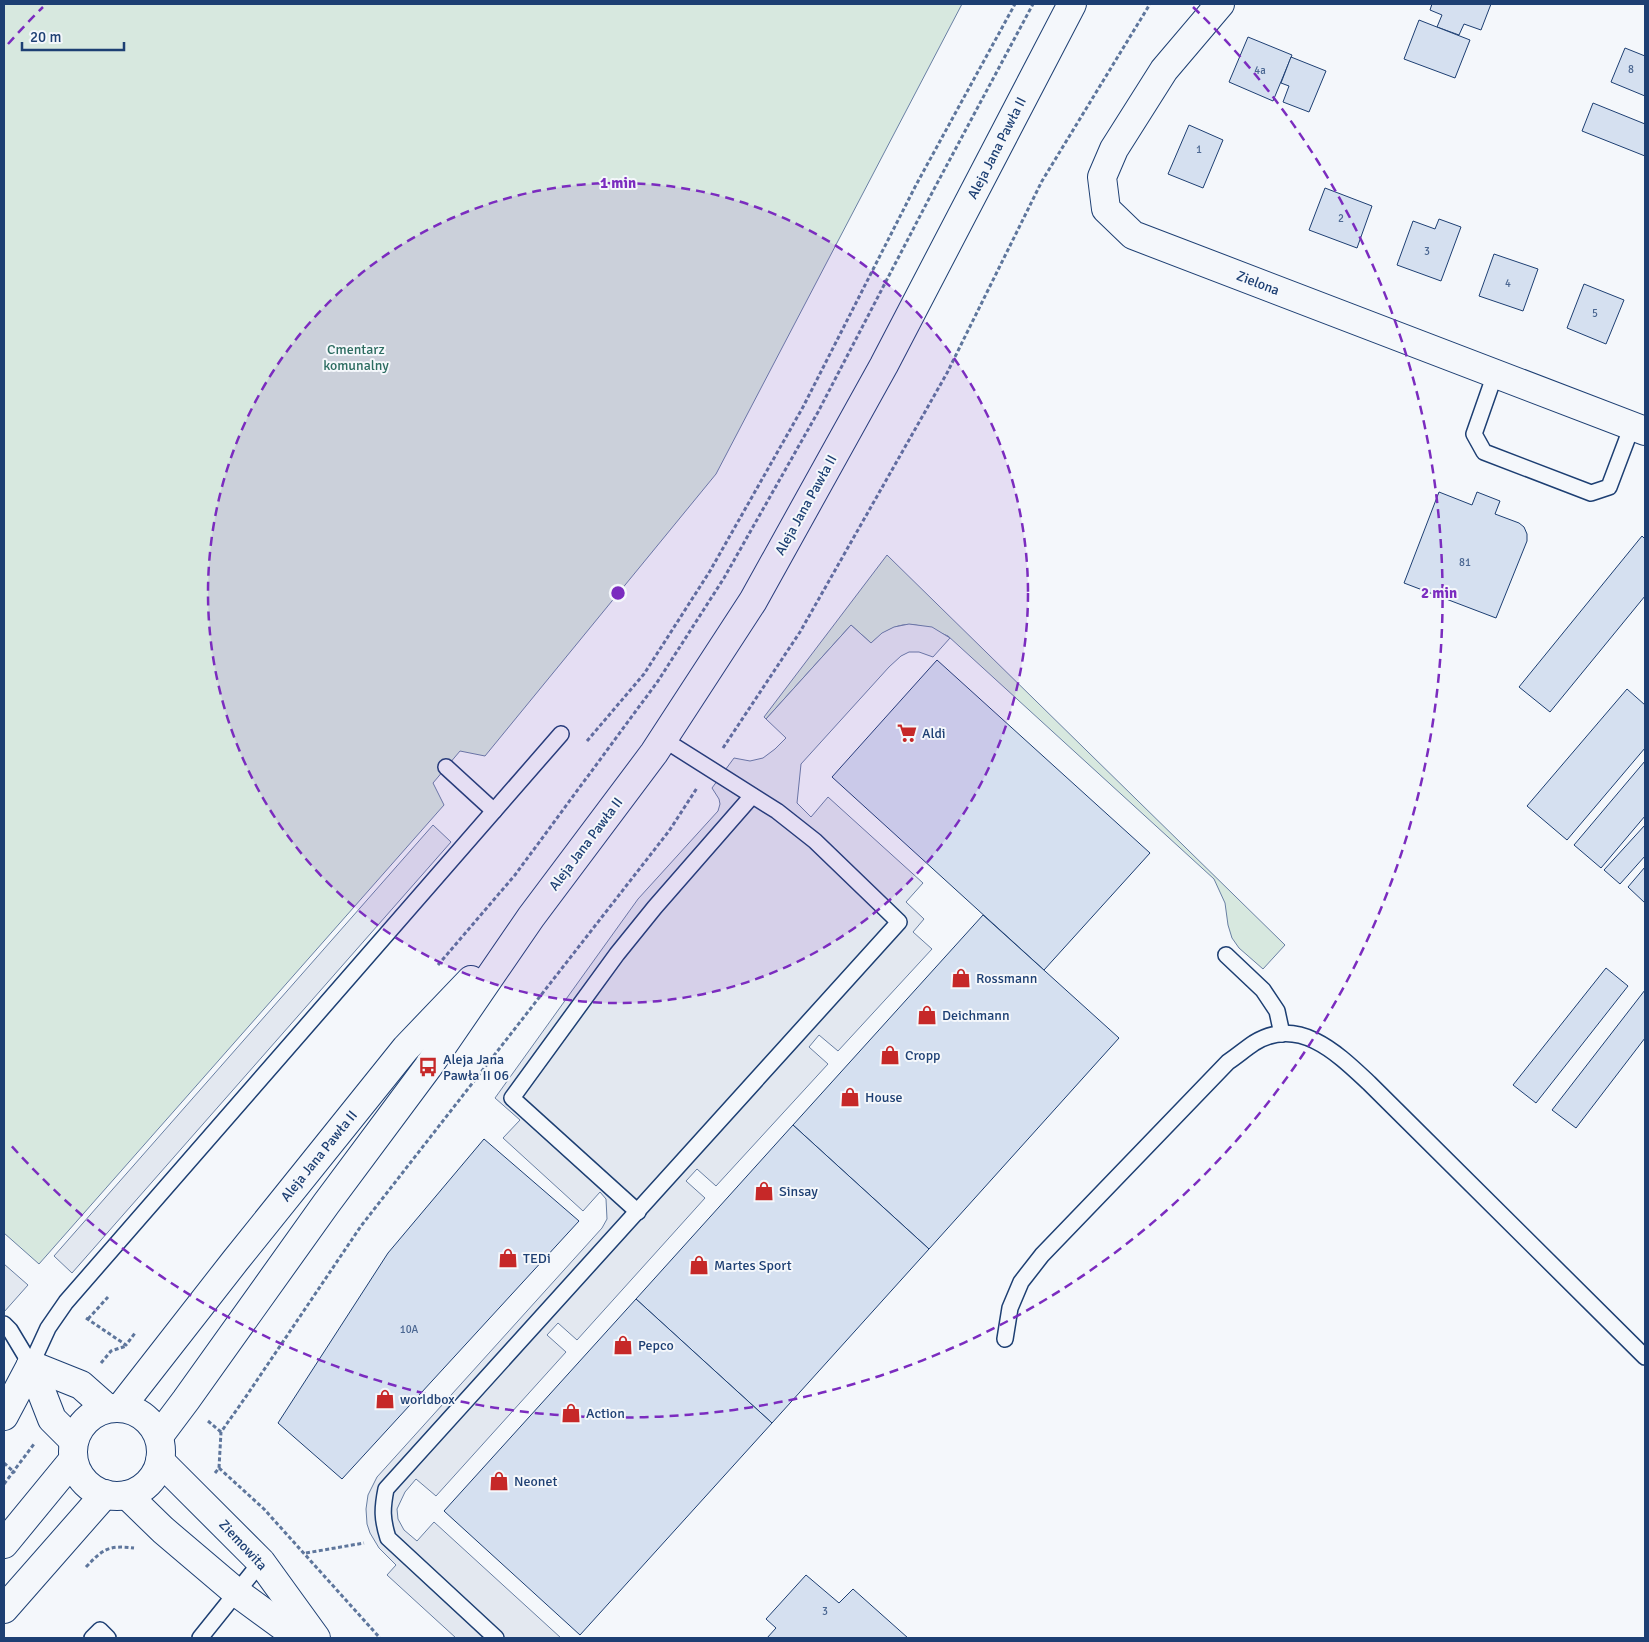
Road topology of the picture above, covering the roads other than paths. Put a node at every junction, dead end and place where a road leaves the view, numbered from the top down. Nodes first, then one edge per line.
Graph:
1 (1072, 4) edge
2 (1089, 4) edge
3 (1220, 4) edge
4 (1039, 66) junction
5 (1495, 374) junction
6 (1639, 429) edge
7 (561, 734) dead end
8 (663, 739) junction
9 (446, 767) dead end
10 (752, 796) junction
11 (494, 811) junction
12 (531, 917) junction
13 (1226, 955) dead end
14 (1282, 1034) junction
15 (638, 1212) junction
16 (4, 1324) edge
17 (1005, 1339) dead end
18 (1645, 1357) edge
19 (31, 1365) junction
20 (114, 1408) junction
21 (4, 1416) edge
22 (160, 1449) junction
23 (74, 1450) junction
24 (116, 1495) junction
25 (4, 1544) edge
26 (261, 1562) junction
27 (236, 1592) junction
28 (4, 1608) edge
29 (92, 1638) edge
30 (108, 1638) edge
31 (200, 1638) edge
32 (299, 1638) edge
33 (316, 1638) edge
34 (496, 1638) edge

1 - 4 main road, Aleja Jana Pawła II
2 - 4 main road, Aleja Jana Pawła II
3 - 5 main road, Zielona
4 - 8 main road, Aleja Jana Pawła II
5 - 6 main road, Zielona
5 - 6 lane
7 - 11 lane
8 - 10 lane
8 - 12 main road, Aleja Jana Pawła II
9 - 11 lane
10 - 15 lane
10 - 15 lane
11 - 19 lane
12 - 20 main road, Aleja Jana Pawła II
12 - 22 main road, Aleja Jana Pawła II
13 - 14 lane
14 - 17 lane
14 - 18 lane
15 - 34 lane
16 - 19 lane
19 - 20 main road
19 - 21 main road
19 - 23 main road
20 - 22 main road
20 - 23 main road, Aleja Jana Pawła II
22 - 24 main road, Aleja Jana Pawła II
22 - 26 main road, Ziemowita
23 - 24 main road
23 - 25 main road, Aleja Jana Pawła II
24 - 27 main road
24 - 28 main road, Aleja Jana Pawła II
26 - 27 lane
26 - 33 main road, Ziemowita
27 - 31 lane
27 - 32 main road
29 - 30 lane

